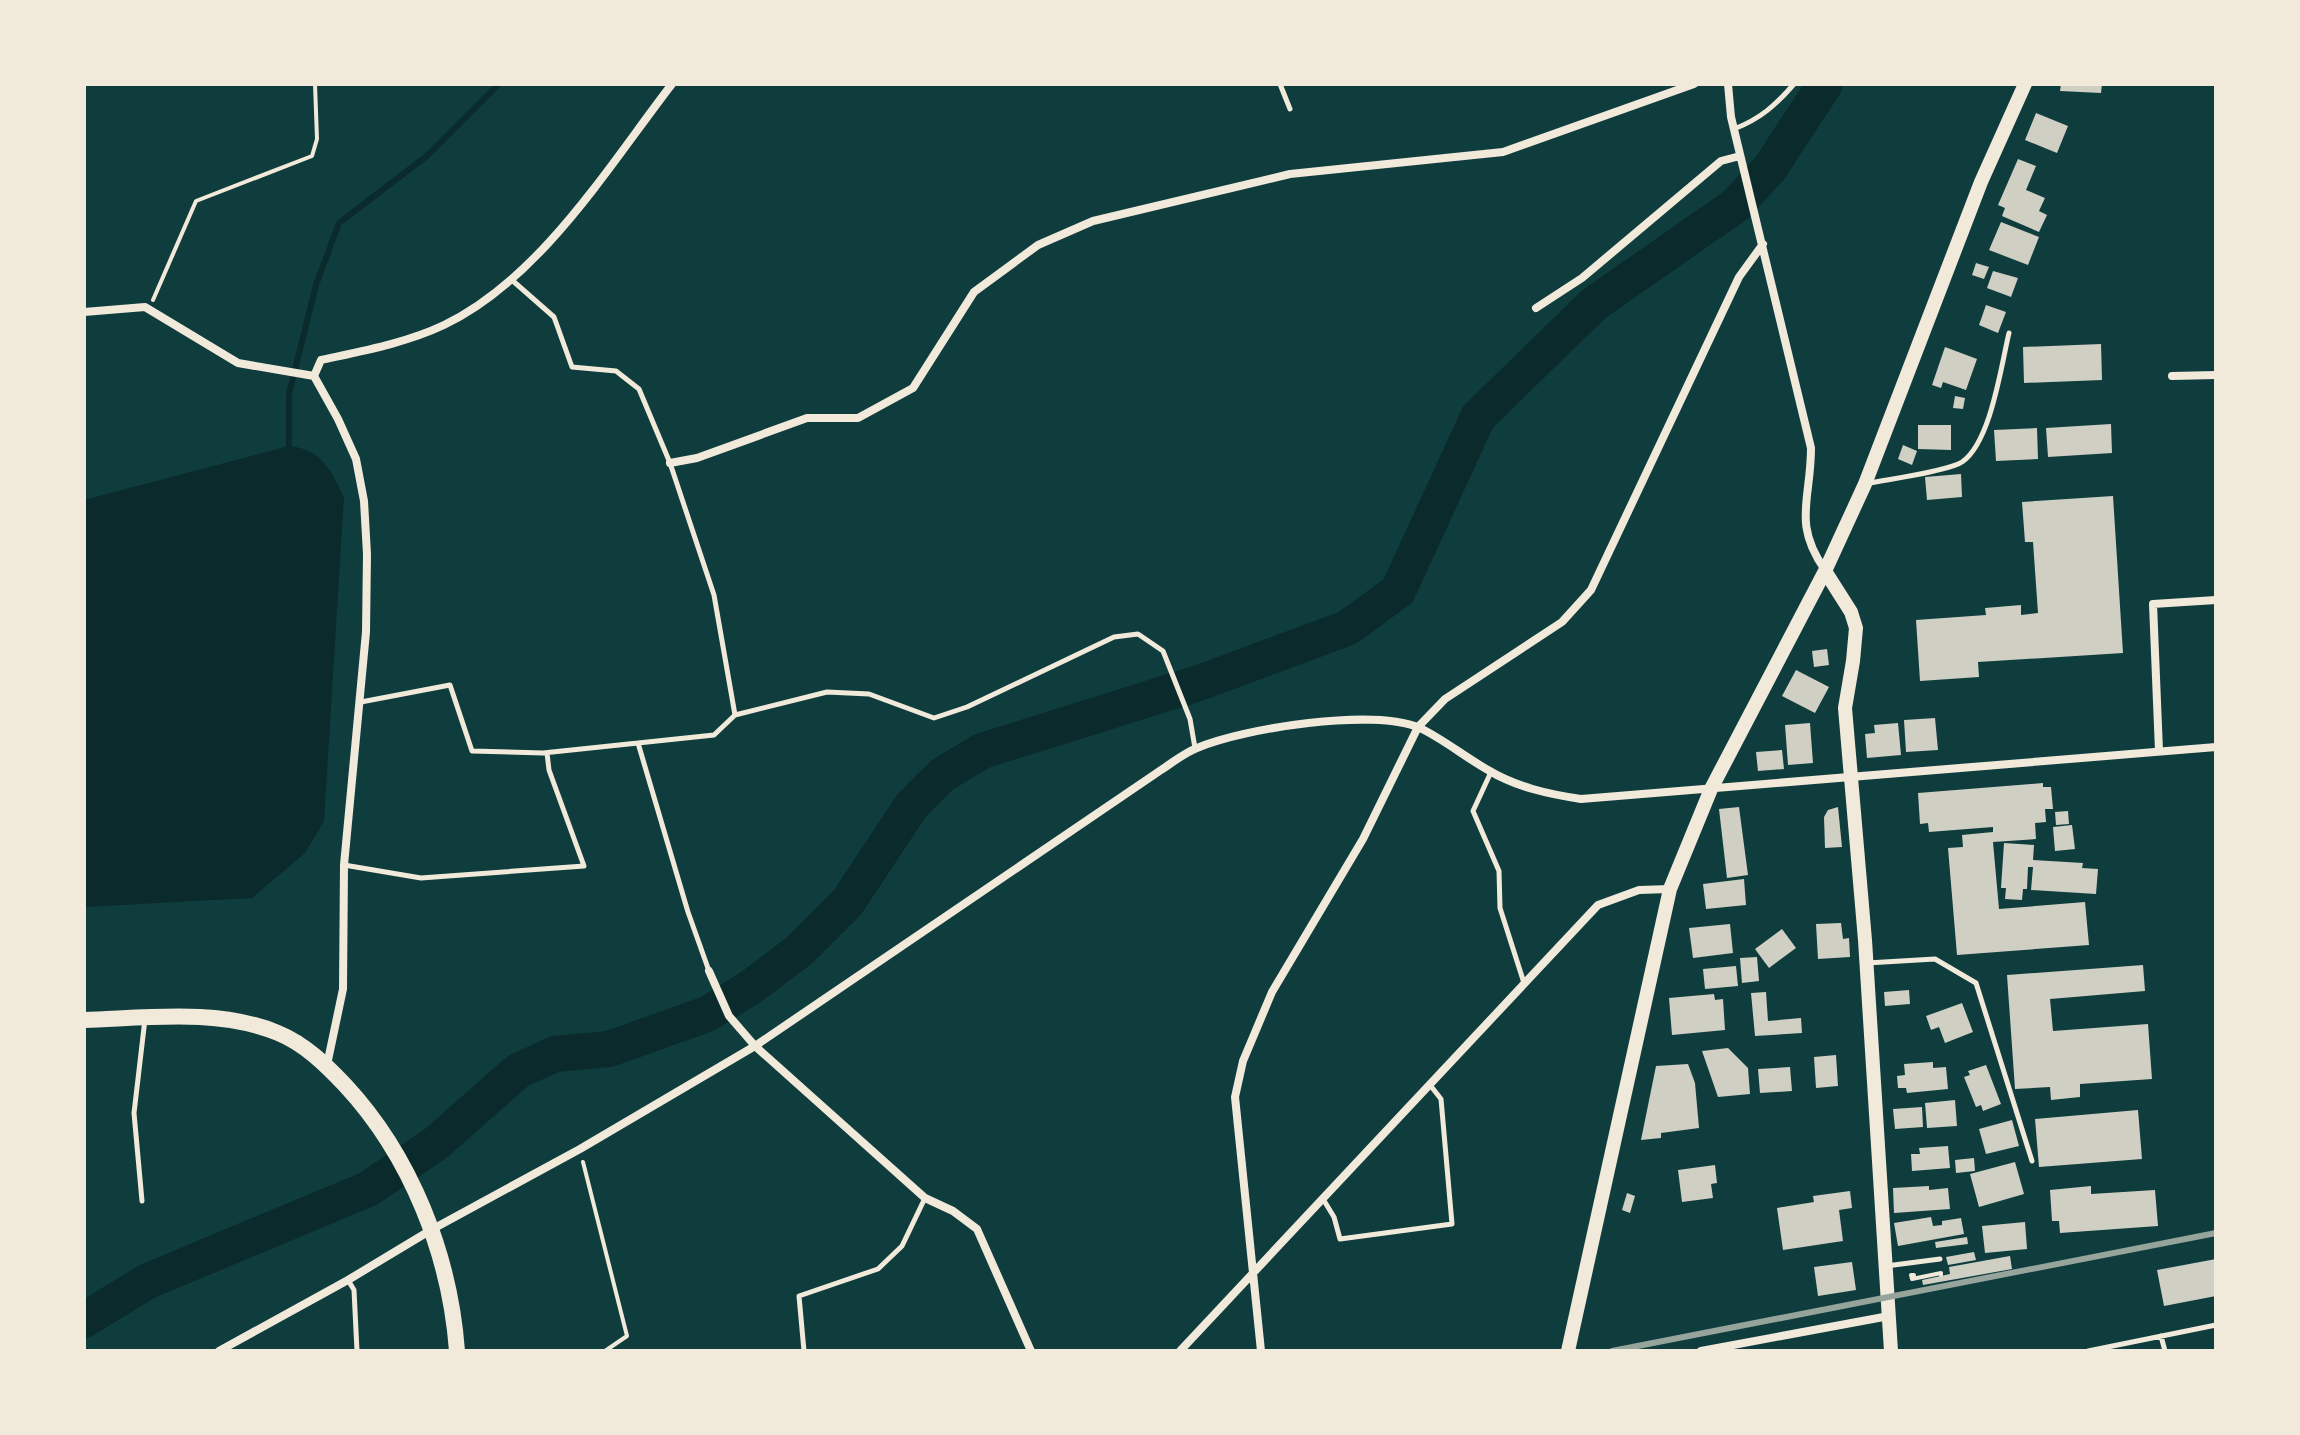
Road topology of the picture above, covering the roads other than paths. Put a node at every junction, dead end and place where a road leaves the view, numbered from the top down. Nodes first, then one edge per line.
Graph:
1 (672, 84) edge
2 (1280, 84) edge
3 (1694, 84) edge
4 (1728, 84) edge
5 (1794, 84) edge
6 (2025, 84) edge
7 (1290, 109) dead end
8 (1734, 129) junction
9 (1741, 159) junction
10 (1763, 244) junction
11 (513, 281) junction
12 (1536, 308) dead end
13 (84, 312) edge
14 (2009, 333) dead end
15 (2216, 375) edge
16 (314, 376) junction
17 (2172, 376) dead end
18 (670, 463) junction
19 (1865, 484) junction
20 (1825, 571) junction
21 (2216, 600) edge
22 (361, 702) junction
23 (735, 715) junction
24 (1418, 727) junction
25 (638, 743) junction
26 (2216, 747) edge
27 (1195, 748) junction
28 (2159, 751) junction
29 (547, 753) junction
30 (1491, 772) junction
31 (1852, 777) junction
32 (1711, 789) junction
33 (344, 865) junction
34 (1670, 889) junction
35 (1866, 963) junction
36 (709, 971) joint
37 (1524, 984) junction
38 (145, 1018) junction
39 (84, 1020) edge
40 (755, 1046) junction
41 (327, 1066) junction
42 (1430, 1085) junction
43 (2032, 1161) dead end
44 (925, 1198) junction
45 (1323, 1199) junction
46 (142, 1201) dead end
47 (431, 1230) junction
48 (1940, 1259) dead end
49 (1886, 1266) junction
50 (1253, 1275) junction
51 (348, 1280) junction
52 (1889, 1316) junction
53 (2216, 1325) edge
54 (2161, 1336) junction
55 (219, 1351) edge
56 (357, 1351) edge
57 (457, 1351) edge
58 (804, 1351) edge
59 (1031, 1351) edge
60 (1180, 1351) edge
61 (1261, 1351) edge
62 (1568, 1351) edge
63 (1701, 1351) edge
64 (1891, 1351) edge
65 (2088, 1351) edge
66 (2165, 1351) edge

1 - 11 street
2 - 7 lane
3 - 18 street
4 - 8 street
5 - 8 lane
6 - 19 street
8 - 9 street
9 - 10 street
9 - 12 street
10 - 20 street
10 - 24 street
11 - 16 street
11 - 18 lane
13 - 16 street
14 - 19 lane
15 - 17 street
16 - 22 street
18 - 23 lane
19 - 20 street
20 - 31 street
20 - 32 street
21 - 28 street
22 - 29 lane
22 - 33 street
23 - 25 lane
23 - 27 lane
24 - 27 street
24 - 30 street
24 - 50 street
25 - 29 lane
25 - 36 lane
26 - 28 street
27 - 40 street
28 - 31 street
29 - 33 lane
30 - 32 street
30 - 37 lane
31 - 32 street
31 - 35 street
32 - 34 street
33 - 41 street
34 - 37 street
34 - 62 street
35 - 43 lane
35 - 49 street
36 - 40 street
37 - 42 street
38 - 39 main road
38 - 41 main road
38 - 46 lane
40 - 44 street
40 - 47 street
41 - 47 main road
42 - 45 street
42 - 45 lane
44 - 58 lane
44 - 59 street
45 - 50 street
47 - 51 street
47 - 57 main road
48 - 49 lane
49 - 52 street
50 - 60 street
50 - 61 street
51 - 55 street
51 - 56 lane
52 - 63 street
52 - 64 street
53 - 54 lane
54 - 65 lane
54 - 66 lane

